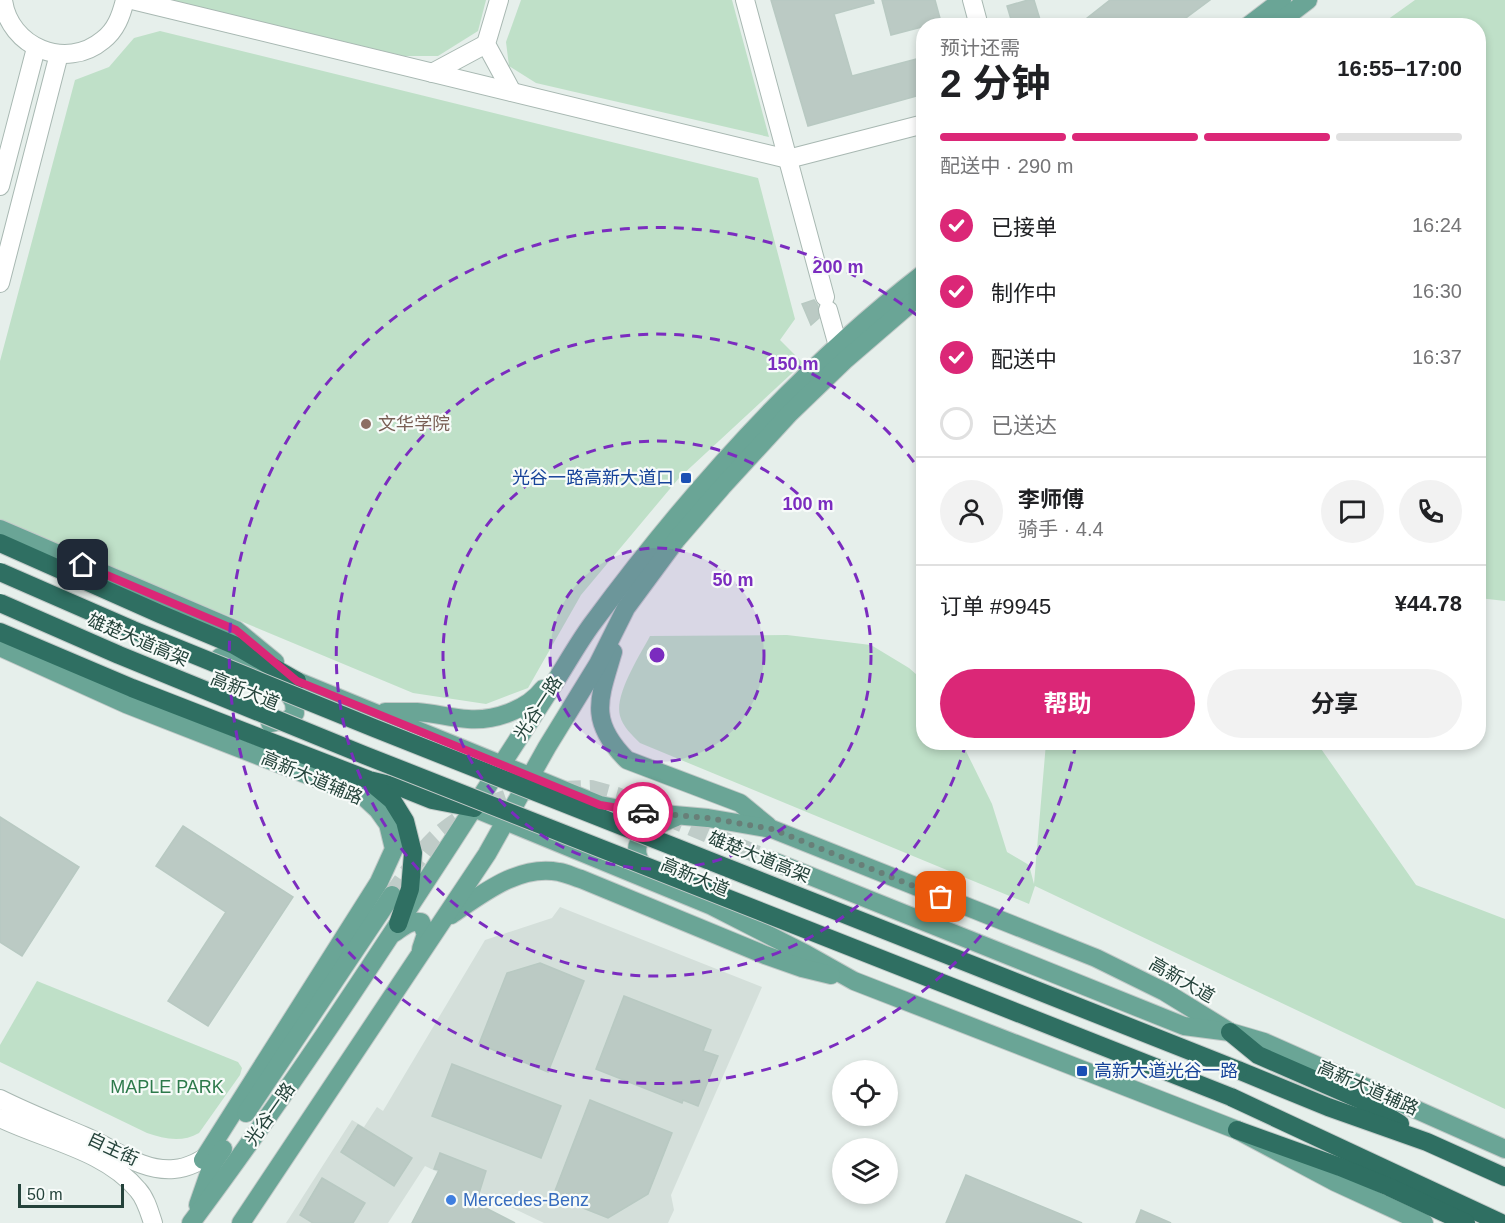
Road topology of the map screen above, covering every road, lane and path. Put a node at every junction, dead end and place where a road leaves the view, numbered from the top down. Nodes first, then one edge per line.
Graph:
1 (3, 0) edge
2 (125, 0) edge
3 (132, 0) edge
4 (499, 0) edge
5 (745, 0) edge
6 (972, 0) edge
7 (1282, 0) edge
8 (1308, 0) edge
9 (977, 18) edge
10 (1258, 18) edge
11 (1284, 18) edge
12 (486, 44) junction
13 (36, 48) junction
14 (59, 54) junction
15 (432, 73) junction
16 (512, 92) junction
17 (916, 125) edge
18 (788, 159) junction
19 (0, 186) edge
20 (916, 280) edge
21 (0, 283) edge
22 (916, 299) edge
23 (838, 346) junction
24 (0, 529) edge
25 (0, 543) edge
26 (0, 564) edge
27 (0, 572) edge
28 (0, 603) edge
29 (626, 608) junction
30 (0, 611) edge
31 (591, 625) junction
32 (0, 632) edge
33 (0, 647) edge
34 (227, 660) junction
35 (297, 681) junction
36 (555, 681) junction
37 (580, 693) junction
38 (376, 713) junction
39 (268, 724) junction
40 (501, 765) junction
41 (530, 777) junction
42 (369, 780) junction
43 (474, 808) junction
44 (681, 815) junction
45 (505, 821) junction
46 (772, 829) junction
47 (773, 861) tunnel mouth
48 (660, 885) junction
49 (392, 895) tunnel mouth
50 (445, 919) junction
51 (394, 930) junction
52 (419, 956) junction
53 (854, 981) junction
54 (1230, 1032) junction
55 (0, 1099) edge
56 (0, 1118) edge
57 (1237, 1130) junction
58 (1427, 1142) junction
59 (226, 1144) junction
60 (1505, 1149) edge
61 (203, 1160) junction
62 (1505, 1177) edge
63 (153, 1223) edge
64 (191, 1223) edge
65 (241, 1223) edge
66 (1424, 1223) edge
67 (1466, 1223) edge
68 (1501, 1223) edge

1 - 13 street
2 - 14 street
3 - 15 street
4 - 12 street
5 - 18 street
6 - 9 street
7 - 10 main road
8 - 11 main road
12 - 15 street
12 - 16 street
13 - 14 street
13 - 19 street
14 - 21 street
15 - 16 street
16 - 18 street
17 - 18 street
18 - 23 street
20 - 23 main road, 光谷一路
22 - 29 main road, 光谷一路
23 - 31 main road, 光谷一路
24 - 35 main road
25 - 35 highway
26 - 34 main road, 高新大道
27 - 58 highway, 雄楚大道高架, bridge
28 - 68 highway, 雄楚大道高架, bridge
29 - 37 main road, 光谷一路
29 - 46 main road
30 - 39 main road, 高新大道
31 - 36 main road, 光谷一路
31 - 38 main road
32 - 42 highway
33 - 61 main road, 高新大道辅路
34 - 35 main road, 高新大道
34 - 39 main road
35 - 38 main road, 高新大道
36 - 37 main road
36 - 40 main road, 光谷一路
37 - 41 main road, 光谷一路
38 - 40 main road, 高新大道
39 - 43 main road, 高新大道
40 - 41 main road, 高新大道
40 - 43 main road, 光谷一路
41 - 44 main road, 高新大道
41 - 45 main road, 光谷一路
42 - 43 highway
42 - 51 highway
43 - 45 main road, 高新大道
43 - 51 main road, 光谷一路
44 - 46 main road, 高新大道
44 - 48 main road
45 - 48 main road, 高新大道
45 - 50 main road, 光谷一路
46 - 54 main road, 高新大道
47 - 54 main road
48 - 53 main road, 高新大道
49 - 59 main road
50 - 52 main road, 光谷一路
50 - 53 main road
51 - 52 main road
51 - 64 main road, 光谷一路
52 - 65 main road, 光谷一路
53 - 57 main road, 高新大道
54 - 58 highway
54 - 60 main road, 高新大道辅路
55 - 61 street, 自主街
56 - 63 street, 自主街
57 - 66 main road
57 - 67 highway
58 - 62 highway
59 - 61 street, 自主街
59 - 64 main road

